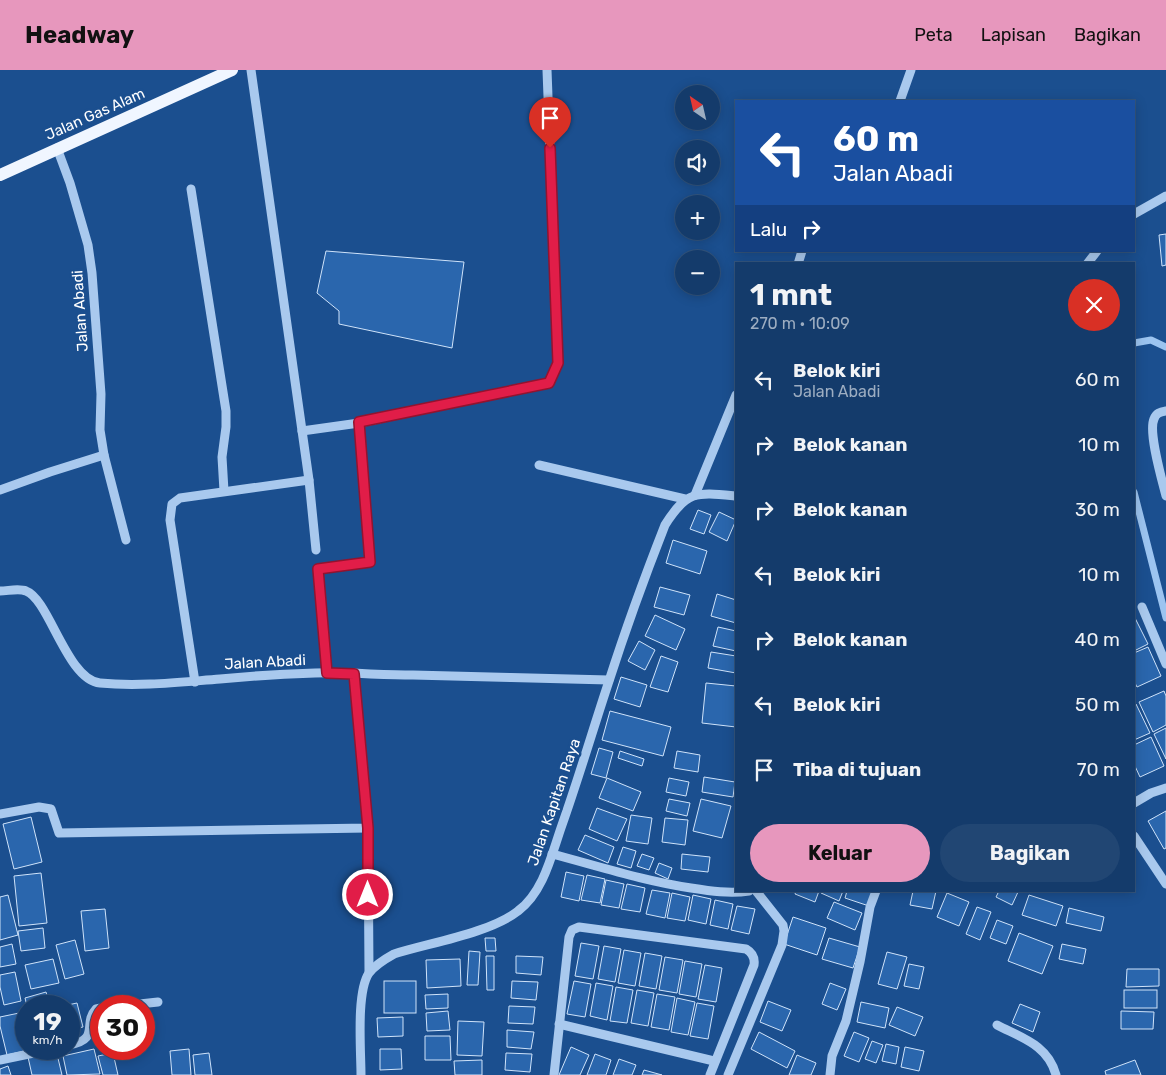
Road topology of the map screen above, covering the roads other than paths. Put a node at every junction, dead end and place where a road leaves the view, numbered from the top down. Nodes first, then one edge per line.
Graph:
1 (232, 70) edge
2 (251, 70) edge
3 (547, 70) edge
4 (911, 70) edge
5 (900, 100) edge
6 (57, 148) junction
7 (0, 175) edge
8 (191, 188) dead end
9 (1166, 196) edge
10 (1135, 213) edge
11 (1096, 252) edge
12 (1089, 262) edge
13 (735, 397) edge
14 (1166, 411) edge
15 (359, 422) junction
16 (302, 431) junction
17 (104, 456) junction
18 (539, 465) dead end
19 (309, 480) junction
20 (0, 490) edge
21 (224, 492) junction
22 (695, 495) junction
23 (735, 496) edge
24 (1166, 496) edge
25 (685, 499) junction
26 (126, 540) dead end
27 (316, 550) dead end
28 (0, 591) edge
29 (1142, 608) dead end
30 (1166, 664) edge
31 (327, 673) junction
32 (354, 674) junction
33 (609, 680) junction
34 (196, 682) junction
35 (1166, 788) edge
36 (1135, 802) edge
37 (0, 814) edge
38 (368, 828) junction
39 (1135, 838) edge
40 (552, 854) junction
41 (1166, 884) edge
42 (741, 892) edge
43 (757, 892) edge
44 (876, 892) edge
45 (369, 972) junction
46 (155, 1002) edge
47 (158, 1002) dead end
48 (559, 1024) junction
49 (90, 1025) edge
50 (997, 1025) dead end
51 (80, 1043) edge
52 (15, 1057) edge
53 (0, 1060) edge
54 (714, 1061) junction
55 (361, 1075) edge
56 (554, 1075) edge
57 (710, 1075) edge
58 (728, 1075) edge
59 (830, 1075) edge
60 (1056, 1075) edge

1 - 6 main road, Jalan Gas Alam
2 - 16 street
3 - 15 street
4 - 5 street
6 - 7 main road, Jalan Gas Alam
6 - 17 street, Jalan Abadi
8 - 21 street
9 - 10 street
11 - 12 street
13 - 22 street
14 - 24 street
15 - 16 street
15 - 31 street
16 - 19 street
17 - 20 street
17 - 26 street, Jalan Abadi
18 - 25 street
19 - 21 street
19 - 27 street
21 - 34 street
22 - 23 street, Jalan Kapitan Raya
22 - 25 street, Jalan Kapitan Raya
25 - 33 street, Jalan Kapitan Raya
28 - 34 street, Jalan Abadi
29 - 30 street
31 - 32 street, Jalan Abadi
31 - 34 street, Jalan Abadi
32 - 33 street, Jalan Abadi
32 - 38 street
33 - 40 street, Jalan Kapitan Raya
35 - 36 street
37 - 38 street
38 - 45 street
39 - 41 street
40 - 42 street
40 - 45 street, Jalan Kapitan Raya
43 - 58 street
44 - 59 street
45 - 55 street
46 - 47 street
48 - 54 street
48 - 54 street
48 - 56 street
49 - 51 street
50 - 60 street
52 - 53 street
54 - 57 street

